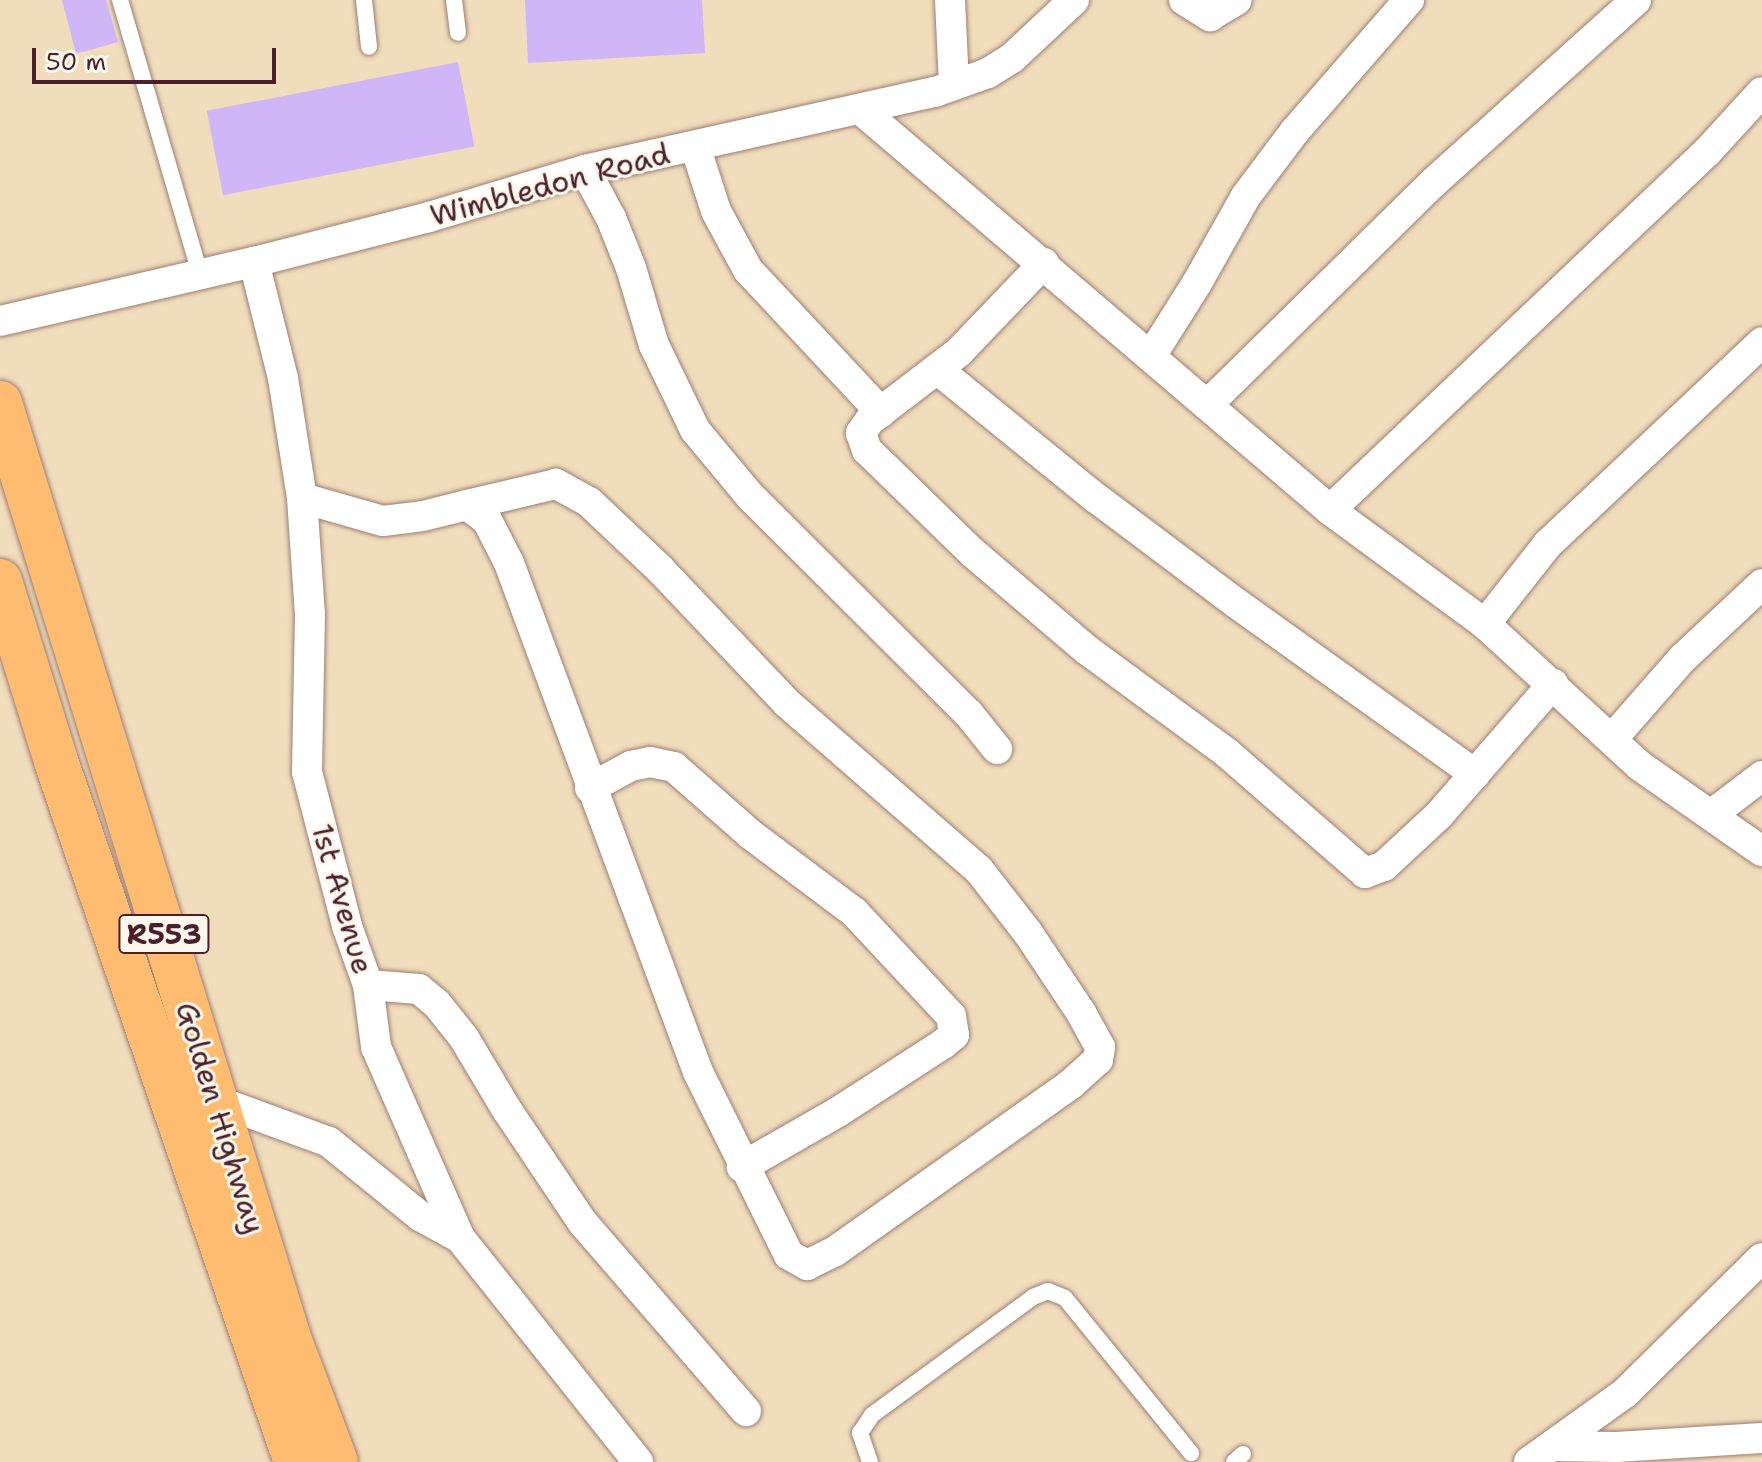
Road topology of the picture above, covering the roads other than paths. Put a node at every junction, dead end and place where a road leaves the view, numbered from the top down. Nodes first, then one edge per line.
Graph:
1 (120, 0) edge
2 (364, 0) edge
3 (454, 0) edge
4 (950, 0) edge
5 (1074, 0) edge
6 (1184, 0) edge
7 (1237, 0) edge
8 (1409, 0) edge
9 (1636, 0) edge
10 (458, 33) dead end
11 (369, 47) dead end
12 (954, 84) junction
13 (1762, 92) edge
14 (860, 109) junction
15 (695, 146) junction
16 (585, 170) junction
17 (254, 262) junction
18 (1044, 263) junction
19 (200, 274) junction
20 (0, 321) edge
21 (1762, 342) edge
22 (1151, 356) junction
23 (937, 369) junction
24 (0, 403) edge
25 (1207, 405) junction
26 (881, 412) junction
27 (302, 498) junction
28 (467, 505) junction
29 (1330, 510) junction
30 (0, 581) edge
31 (1762, 584) edge
32 (1485, 624) junction
33 (1553, 684) junction
34 (1612, 739) junction
35 (997, 749) dead end
36 (1475, 774) junction
37 (1762, 776) edge
38 (590, 788) junction
39 (1711, 815) junction
40 (1762, 851) edge
41 (368, 985) junction
42 (215, 1100) junction
43 (742, 1167) junction
44 (460, 1238) junction
45 (1762, 1258) edge
46 (746, 1411) dead end
47 (1762, 1438) edge
48 (1191, 1453) dead end
49 (1540, 1454) edge
50 (296, 1462) edge
51 (336, 1462) edge
52 (638, 1462) edge
53 (870, 1462) edge

1 - 19 lane
2 - 11 lane
3 - 10 lane
4 - 12 street
5 - 12 street, Wimbledon Road
6 - 7 street
8 - 22 street
9 - 25 street
12 - 14 street, Wimbledon Road
13 - 29 street
14 - 15 street, Wimbledon Road
14 - 18 street
15 - 16 street, Wimbledon Road
15 - 26 street
16 - 17 street, Wimbledon Road
16 - 35 street
17 - 19 street, Wimbledon Road
17 - 27 street, 1st Avenue
18 - 22 street
18 - 23 street
19 - 20 street, Wimbledon Road
21 - 32 street
22 - 25 street
23 - 26 street
23 - 36 street
24 - 42 main road, Golden Highway / R553
25 - 29 street
26 - 36 street
27 - 28 street
27 - 41 street, 1st Avenue
28 - 38 street
28 - 43 street
29 - 32 street
30 - 50 main road, Golden Highway / R553
31 - 34 street
32 - 33 street
33 - 34 street
33 - 36 street
34 - 39 street
37 - 39 street
38 - 43 street
38 - 43 street
39 - 40 street
41 - 44 street, 1st Avenue
41 - 46 street
42 - 44 street
42 - 51 main road, Golden Highway / R553
44 - 52 street, 1st Avenue
45 - 49 street
47 - 49 street
48 - 53 lane

